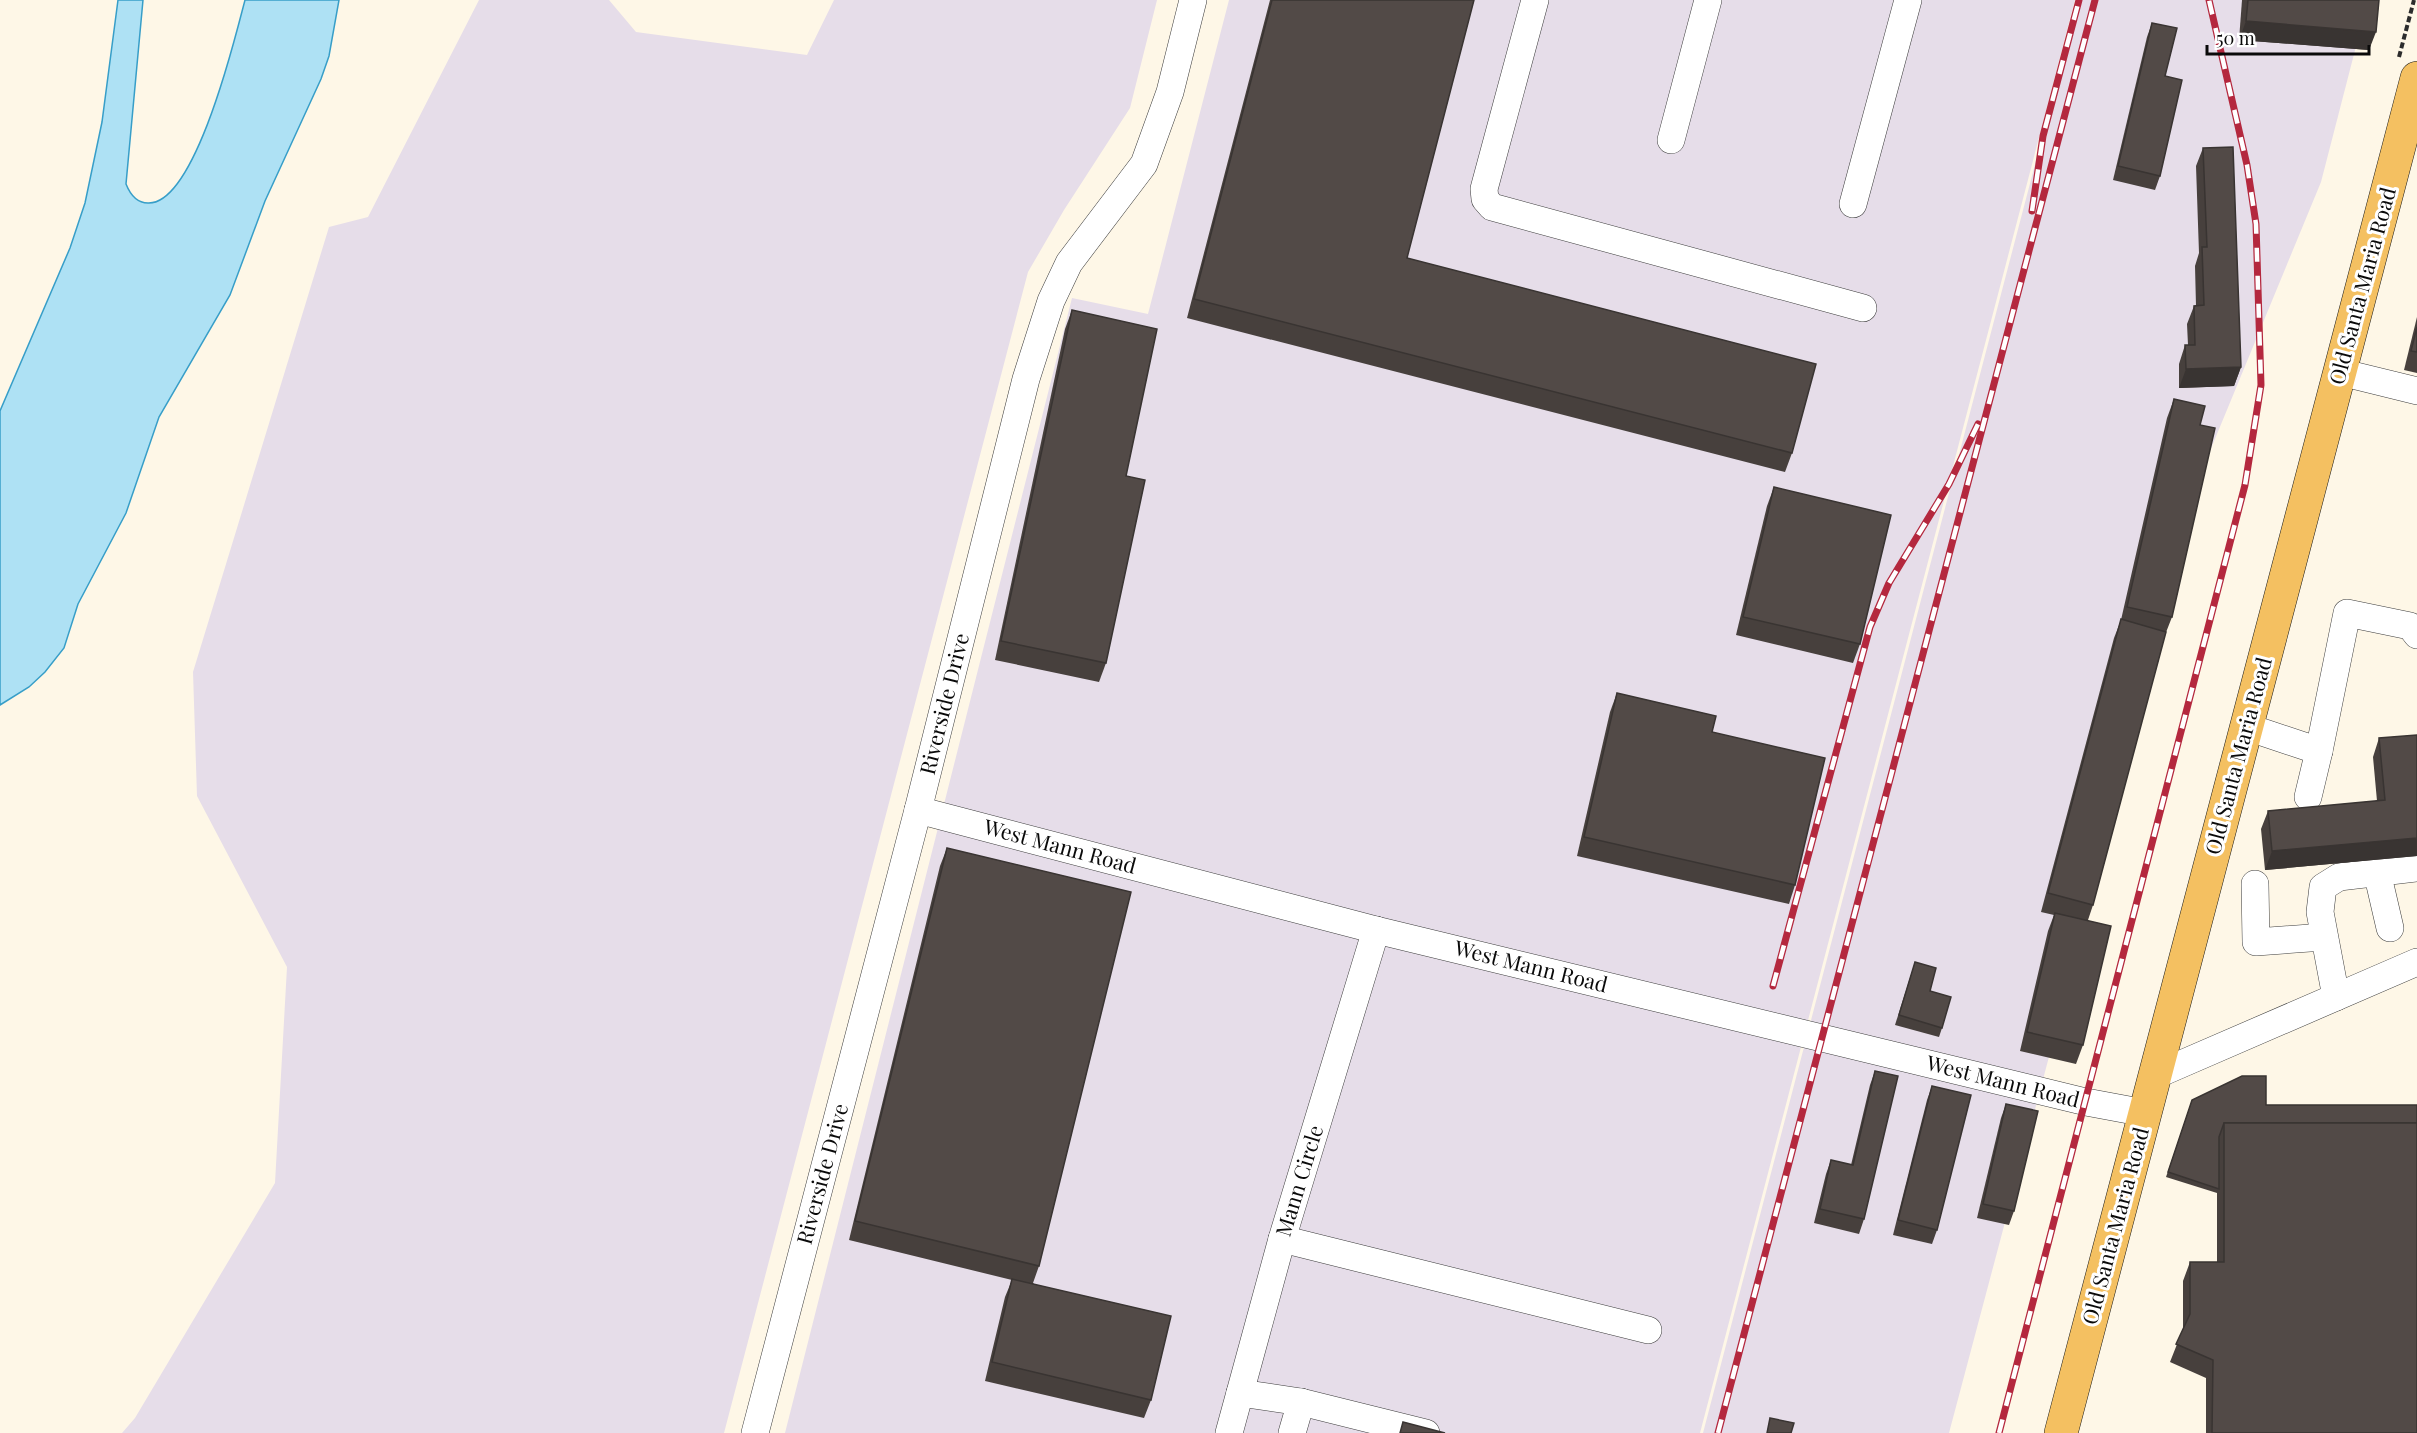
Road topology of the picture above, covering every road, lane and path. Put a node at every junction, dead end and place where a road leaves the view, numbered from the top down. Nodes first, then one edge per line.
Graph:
1 (1193, 0) edge
2 (1534, 0) edge
3 (1708, 0) edge
4 (1908, 0) edge
5 (2417, 78) edge
6 (2411, 127) edge
7 (1671, 140) dead end
8 (1853, 204) dead end
9 (1863, 308) dead end
10 (2340, 372) junction
11 (2417, 391) edge
12 (2417, 635) edge
13 (2247, 727) junction
14 (2319, 751) junction
15 (2308, 797) dead end
16 (918, 810) junction
17 (2417, 868) edge
18 (2377, 872) junction
19 (2255, 885) dead end
20 (2390, 928) dead end
21 (1376, 930) junction
22 (2324, 937) junction
23 (2417, 962) edge
24 (2336, 997) junction
25 (2156, 1076) junction
26 (2145, 1113) junction
27 (1282, 1239) junction
28 (1648, 1330) dead end
29 (1240, 1393) junction
30 (1301, 1402) junction
31 (754, 1433) edge
32 (1229, 1433) edge
33 (1293, 1433) edge
34 (1426, 1433) edge
35 (2061, 1433) edge

1 - 16 street, Riverside Drive
2 - 9 street
3 - 7 street
4 - 8 street
5 - 6 main road, Old Santa Maria Road
6 - 10 main road, Old Santa Maria Road
10 - 11 street
10 - 13 main road, Old Santa Maria Road
12 - 14 street
13 - 14 street
13 - 25 main road, Old Santa Maria Road
14 - 15 street
16 - 21 street, West Mann Road
16 - 31 street, Riverside Drive
17 - 18 street
18 - 20 street
18 - 22 street
19 - 22 street
21 - 26 street, West Mann Road
21 - 27 street, Mann Circle
22 - 24 street
23 - 24 street
24 - 25 street
25 - 26 main road, Old Santa Maria Road
26 - 35 main road, Old Santa Maria Road
27 - 28 street
27 - 29 street, Mann Circle
29 - 30 street
29 - 32 street, Mann Circle
30 - 33 street
30 - 34 street

